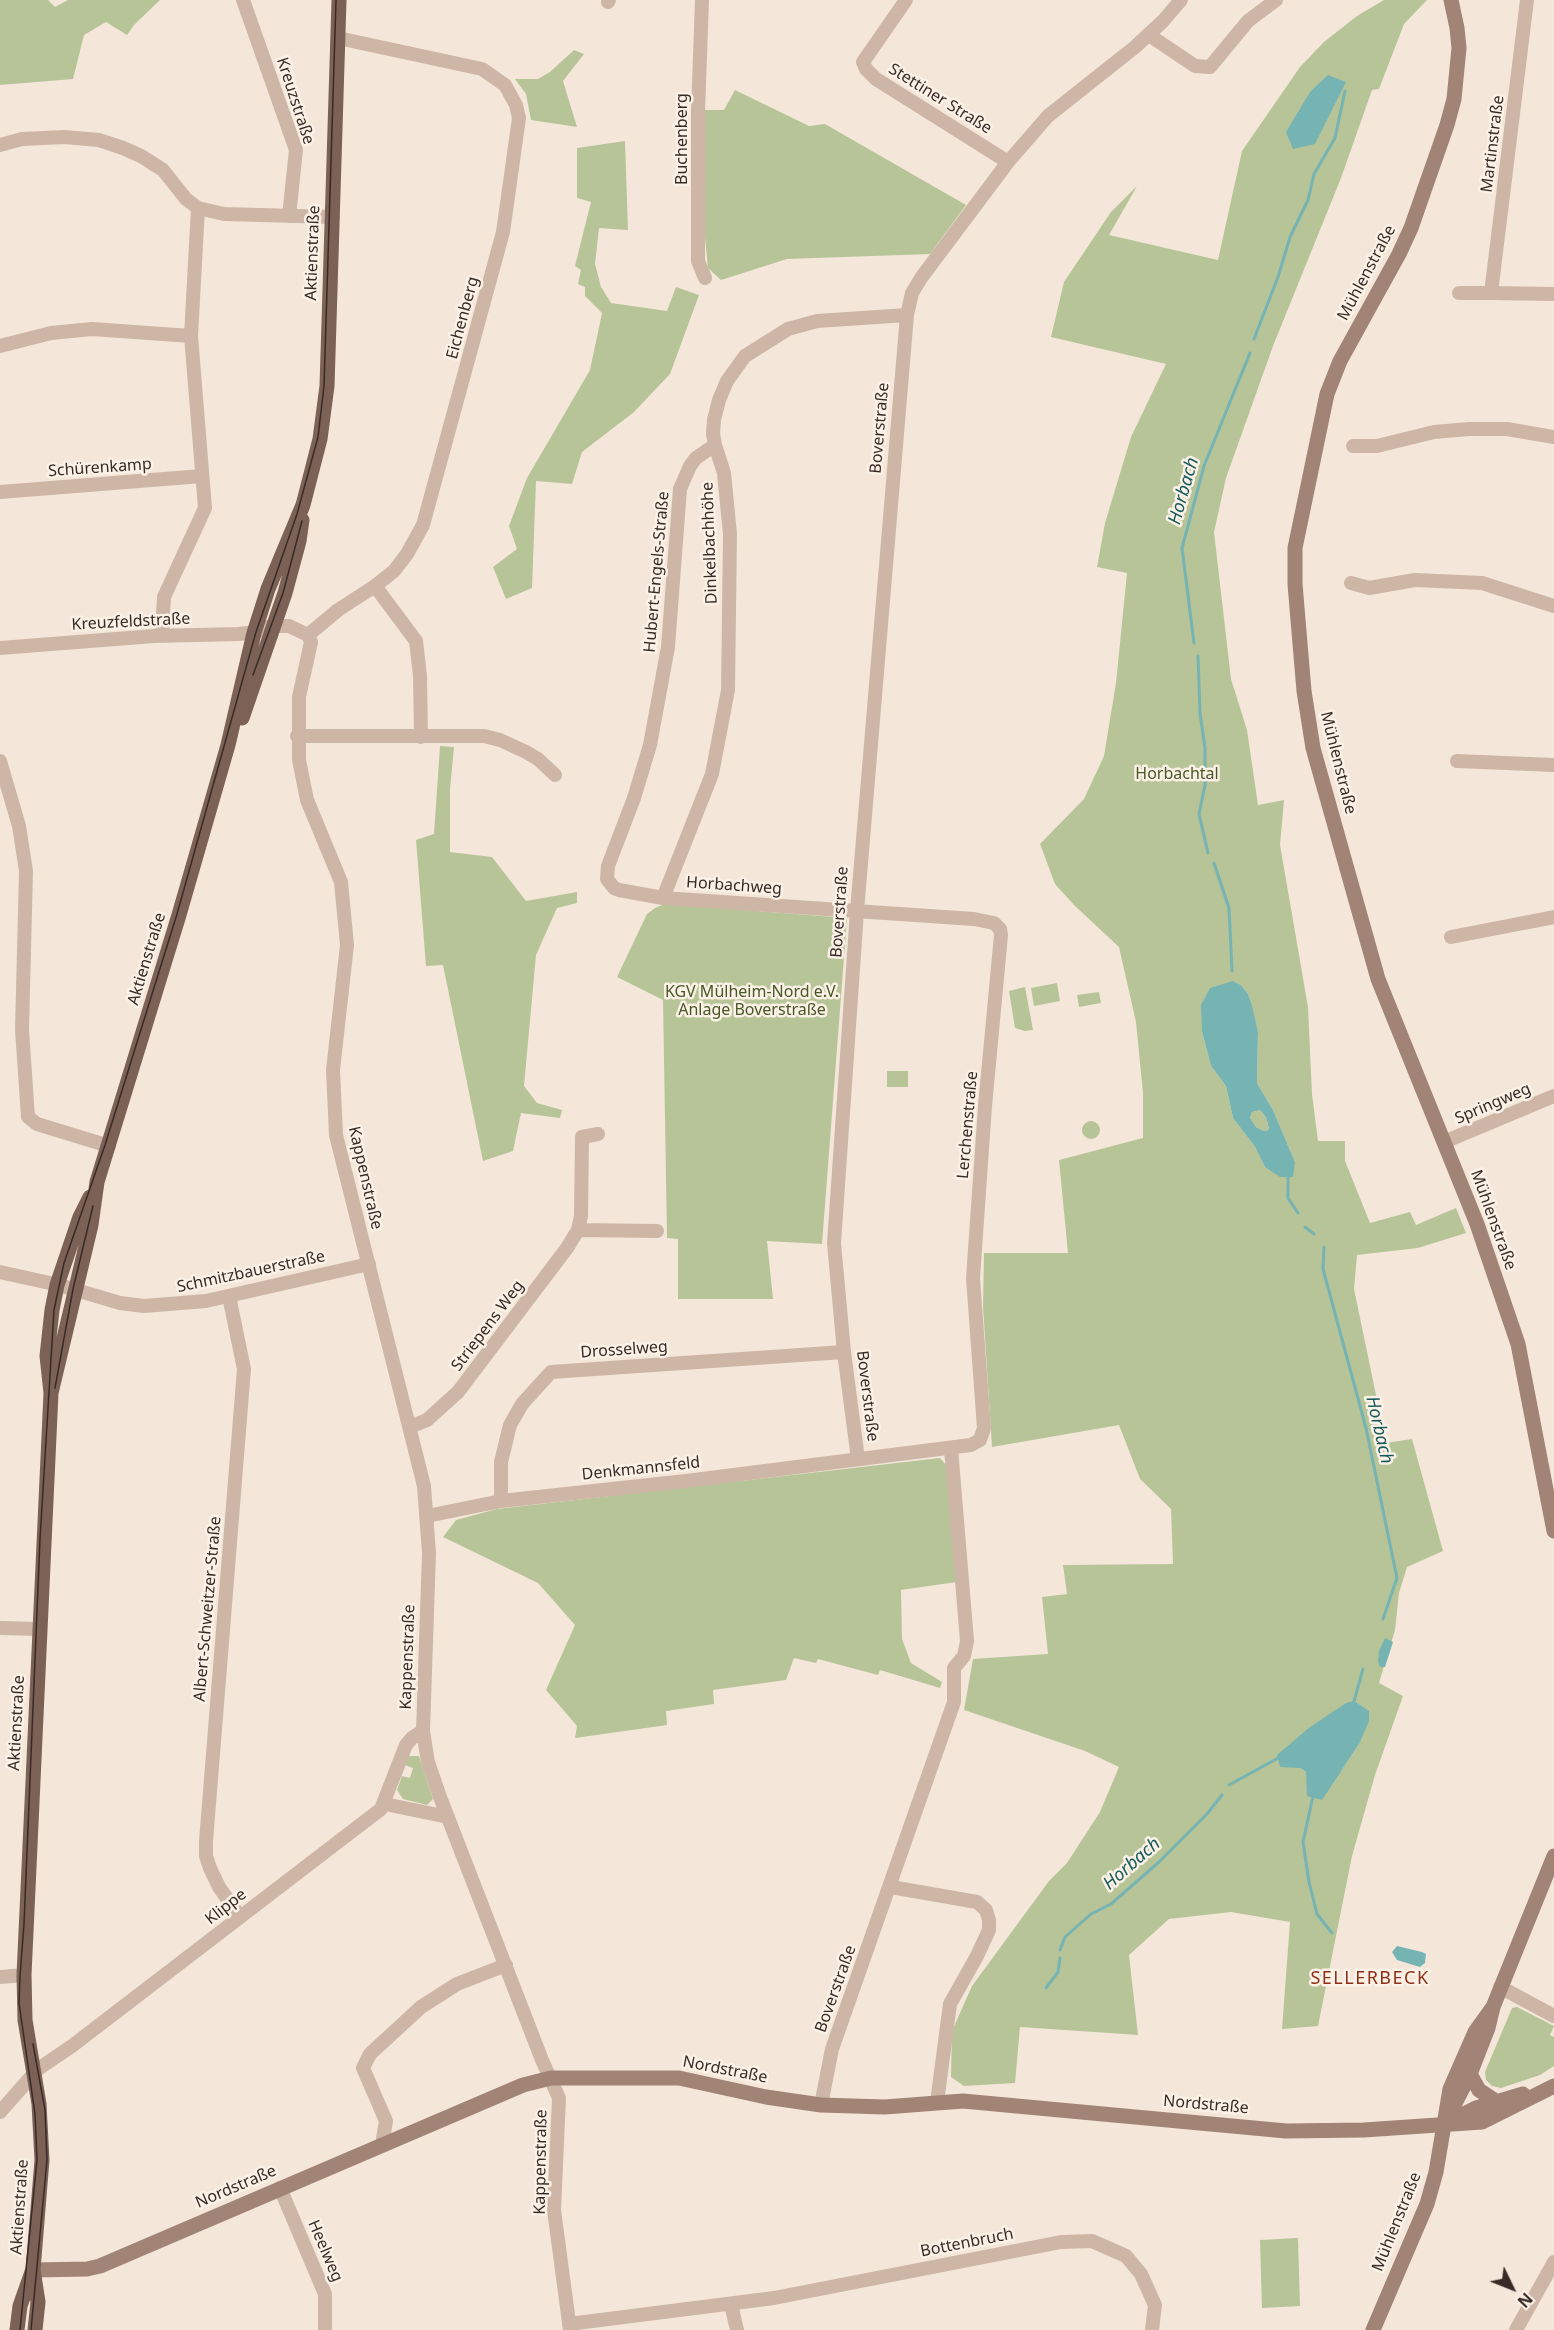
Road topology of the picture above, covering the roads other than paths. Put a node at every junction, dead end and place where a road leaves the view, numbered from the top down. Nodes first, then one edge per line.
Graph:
1 (243, 0) edge
2 (339, 0) edge
3 (702, 0) edge
4 (906, 0) edge
5 (1180, 0) edge
6 (1276, 0) edge
7 (1451, 0) edge
8 (1527, 0) edge
9 (1149, 35) junction
10 (338, 38) junction
11 (0, 146) edge
12 (1008, 162) junction
13 (198, 208) junction
14 (289, 216) junction
15 (333, 217) junction
16 (705, 278) dead end
17 (1460, 293) dead end
18 (1491, 293) junction
19 (1554, 294) edge
20 (907, 315) junction
21 (191, 336) junction
22 (0, 346) edge
23 (1554, 437) edge
24 (715, 445) junction
25 (1353, 447) dead end
26 (202, 476) junction
27 (0, 492) edge
28 (303, 505) junction
29 (1351, 583) dead end
30 (375, 586) junction
31 (1554, 606) edge
32 (264, 629) junction
33 (162, 635) junction
34 (308, 635) junction
35 (0, 648) edge
36 (297, 736) junction
37 (421, 737) junction
38 (228, 745) junction
39 (0, 761) edge
40 (1457, 761) dead end
41 (1554, 765) edge
42 (555, 775) dead end
43 (6, 806) edge
44 (611, 885) joint
45 (663, 898) junction
46 (857, 911) junction
47 (1554, 917) edge
48 (1451, 937) dead end
49 (1554, 1096) edge
50 (598, 1134) dead end
51 (1444, 1142) junction
52 (109, 1146) junction
53 (98, 1182) junction
54 (578, 1230) junction
55 (657, 1231) dead end
56 (369, 1264) junction
57 (0, 1272) edge
58 (57, 1285) junction
59 (75, 1290) junction
60 (228, 1296) junction
61 (844, 1352) junction
62 (51, 1393) junction
63 (410, 1427) junction
64 (951, 1448) junction
65 (858, 1459) junction
66 (501, 1501) junction
67 (427, 1516) junction
68 (1554, 1531) edge
69 (0, 1628) edge
70 (40, 1629) junction
71 (423, 1731) junction
72 (385, 1803) junction
73 (447, 1817) junction
74 (1554, 1856) edge
75 (891, 1887) junction
76 (240, 1917) junction
77 (506, 1965) junction
78 (24, 1975) junction
79 (0, 1977) edge
80 (1500, 1988) junction
81 (1492, 2007) junction
82 (1554, 2016) edge
83 (34, 2073) junction
84 (1470, 2074) junction
85 (550, 2078) junction
86 (1554, 2086) edge
87 (937, 2102) junction
88 (1497, 2102) junction
89 (821, 2105) junction
90 (0, 2112) edge
91 (386, 2121) junction
92 (1445, 2123) junction
93 (410, 2133) junction
94 (382, 2145) junction
95 (280, 2188) junction
96 (1554, 2262) edge
97 (33, 2270) junction
98 (731, 2304) junction
99 (569, 2327) edge
100 (17, 2330) edge
101 (35, 2330) edge
102 (325, 2330) edge
103 (737, 2330) edge
104 (1152, 2330) edge
105 (1373, 2330) edge
106 (1516, 2330) edge

1 - 14 street, Kreuzstraße
2 - 10 main road, Aktienstraße
3 - 16 street, Buchenberg
4 - 12 street, Stettiner Straße
5 - 9 street, Boverstraße
6 - 9 street
7 - 51 street, Mühlenstraße
8 - 18 street, Martinstraße
9 - 12 street, Boverstraße
10 - 15 main road, Aktienstraße
10 - 30 street, Eichenberg
11 - 13 street
12 - 20 street, Boverstraße
13 - 14 street
13 - 21 street
14 - 15 street
15 - 28 main road, Aktienstraße
17 - 18 street
18 - 19 street
20 - 24 street, Dinkelbachhöhe
20 - 46 street, Boverstraße
21 - 22 street
21 - 26 street
23 - 25 street
24 - 44 street, Hubert-Engels-Straße
24 - 45 street, Dinkelbachhöhe
26 - 27 street, Schürenkamp
26 - 33 street
28 - 32 main road, Aktienstraße
28 - 32 main road, Aktienstraße
29 - 31 street
30 - 34 street, Eichenberg
30 - 37 street
32 - 33 street, Kreuzfeldstraße
32 - 34 street
32 - 38 main road, Aktienstraße
32 - 38 main road, Aktienstraße
33 - 35 street, Kreuzfeldstraße
34 - 36 street, Kappenstraße
36 - 37 street
36 - 56 street, Kappenstraße
37 - 42 street
38 - 52 main road, Aktienstraße
39 - 43 street
40 - 41 street
43 - 52 street
44 - 45 street, Horbachweg
45 - 46 street, Horbachweg
46 - 61 street, Boverstraße
46 - 64 street, Lerchenstraße
47 - 48 street
49 - 51 street, Springweg
50 - 54 street, Striepens Weg
51 - 68 street, Mühlenstraße
52 - 53 main road, Aktienstraße
53 - 58 main road, Aktienstraße
53 - 59 main road, Aktienstraße
54 - 55 street
54 - 63 street, Striepens Weg
56 - 60 street, Schmitzbauerstraße
56 - 63 street, Kappenstraße
57 - 58 street, Schmitzbauerstraße
58 - 59 street, Schmitzbauerstraße
58 - 62 main road, Aktienstraße
59 - 60 street, Schmitzbauerstraße
59 - 62 main road, Aktienstraße
60 - 76 street, Albert-Schweitzer-Straße
61 - 65 street, Boverstraße
61 - 66 street, Drosselweg
62 - 70 main road, Aktienstraße
63 - 67 street, Kappenstraße
64 - 65 street, Boverstraße
64 - 75 street, Boverstraße
65 - 66 street, Denkmannsfeld
66 - 67 street, Denkmannsfeld
67 - 71 street, Kappenstraße
69 - 70 street
70 - 78 main road, Aktienstraße
71 - 72 street, Kappenstraße
71 - 73 street, Kappenstraße
72 - 73 street
72 - 76 street, Klippe
73 - 77 street, Kappenstraße
74 - 80 street, Mühlenstraße
75 - 87 street
75 - 89 street, Boverstraße
76 - 83 street, Klippe
77 - 85 street, Kappenstraße
77 - 91 street
78 - 79 street
78 - 83 main road, Aktienstraße
80 - 81 street, Mühlenstraße
80 - 82 street
81 - 84 street, Mühlenstraße
81 - 92 street, Mühlenstraße
83 - 90 street, Klippe
83 - 97 main road, Aktienstraße
84 - 88 street
84 - 92 street, Mühlenstraße
85 - 89 street, Nordstraße
85 - 93 street, Nordstraße
85 - 99 street, Kappenstraße
86 - 88 street
86 - 92 street, Nordstraße
87 - 89 street, Nordstraße
87 - 92 street, Nordstraße
88 - 92 street
91 - 93 street
91 - 94 street
92 - 105 street, Mühlenstraße
93 - 94 street, Nordstraße
94 - 95 street, Nordstraße
95 - 97 street, Nordstraße
95 - 102 street, Heelweg
96 - 106 street
97 - 100 main road, Aktienstraße
97 - 101 main road, Aktienstraße
98 - 99 street, Bottenbruch
98 - 103 street
98 - 104 street, Bottenbruch

